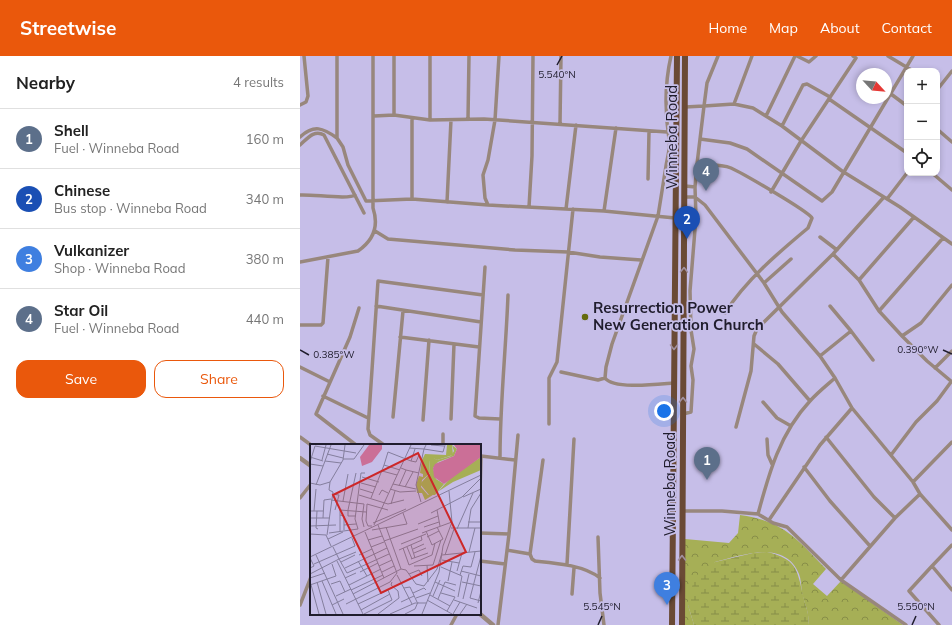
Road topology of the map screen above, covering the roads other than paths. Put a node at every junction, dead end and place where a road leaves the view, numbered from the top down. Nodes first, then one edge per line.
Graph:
1 (304, 56) edge
2 (337, 56) edge
3 (373, 56) edge
4 (394, 56) edge
5 (430, 56) edge
6 (469, 56) edge
7 (499, 56) edge
8 (533, 56) edge
9 (561, 56) edge
10 (671, 56) edge
11 (677, 56) edge
12 (685, 56) edge
13 (718, 56) edge
14 (752, 56) edge
15 (796, 56) edge
16 (816, 56) edge
17 (853, 56) edge
18 (888, 56) edge
19 (913, 56) edge
20 (907, 66) junction
21 (676, 67) junction
22 (685, 68) junction
23 (909, 68) edge
24 (952, 71) edge
25 (940, 86) edge
26 (892, 92) edge
27 (892, 95) edge
28 (830, 98) junction
29 (734, 104) junction
30 (885, 104) edge
31 (904, 104) edge
32 (300, 105) edge
33 (704, 106) junction
34 (685, 107) junction
35 (374, 116) junction
36 (394, 116) junction
37 (766, 116) junction
38 (412, 118) junction
39 (468, 119) junction
40 (430, 120) junction
41 (451, 120) junction
42 (495, 120) junction
43 (532, 124) junction
44 (560, 124) junction
45 (576, 125) junction
46 (782, 126) junction
47 (871, 126) junction
48 (616, 128) junction
49 (649, 132) junction
50 (667, 132) junction
51 (940, 132) edge
52 (300, 137) edge
53 (337, 138) junction
54 (700, 139) junction
55 (801, 141) junction
56 (952, 142) edge
57 (300, 145) edge
58 (904, 151) edge
59 (676, 163) junction
60 (697, 164) junction
61 (666, 166) junction
62 (842, 171) junction
63 (782, 173) junction
64 (904, 176) edge
65 (936, 176) edge
66 (648, 179) dead end
67 (685, 186) junction
68 (695, 187) junction
69 (952, 190) edge
70 (771, 192) junction
71 (300, 195) edge
72 (356, 195) junction
73 (684, 197) junction
74 (695, 197) junction
75 (886, 198) junction
76 (374, 199) junction
77 (412, 199) junction
78 (447, 202) junction
79 (488, 205) junction
80 (529, 207) junction
81 (566, 209) junction
82 (573, 209) junction
83 (604, 211) junction
84 (364, 213) dead end
85 (658, 216) junction
86 (914, 217) junction
87 (675, 218) junction
88 (375, 231) junction
89 (820, 237) dead end
90 (943, 238) junction
91 (952, 244) edge
92 (837, 250) junction
93 (568, 252) junction
94 (833, 254) junction
95 (328, 257) junction
96 (791, 259) dead end
97 (641, 260) junction
98 (300, 262) edge
99 (485, 267) dead end
100 (757, 274) junction
101 (859, 280) junction
102 (764, 283) junction
103 (952, 285) edge
104 (690, 291) junction
105 (683, 292) junction
106 (483, 295) junction
107 (508, 295) dead end
108 (376, 306) junction
109 (830, 306) dead end
110 (778, 307) junction
111 (359, 308) dead end
112 (403, 311) junction
113 (879, 311) junction
114 (725, 313) dead end
115 (481, 322) junction
116 (300, 325) edge
117 (851, 331) junction
118 (902, 336) junction
119 (400, 337) junction
120 (429, 340) junction
121 (454, 344) junction
122 (754, 344) junction
123 (479, 347) junction
124 (952, 351) edge
125 (683, 354) junction
126 (693, 355) junction
127 (820, 356) junction
128 (873, 360) dead end
129 (300, 366) edge
130 (934, 368) junction
131 (561, 372) dead end
132 (606, 378) junction
133 (835, 378) junction
134 (330, 382) junction
135 (952, 382) edge
136 (674, 383) junction
137 (323, 396) junction
138 (810, 401) junction
139 (763, 402) dead end
140 (852, 408) junction
141 (683, 414) junction
142 (393, 417) dead end
143 (368, 418) junction
144 (451, 419) dead end
145 (500, 419) junction
146 (423, 420) dead end
147 (549, 424) dead end
148 (791, 426) junction
149 (736, 427) dead end
150 (442, 434) dead end
151 (518, 435) dead end
152 (300, 437) edge
153 (826, 437) junction
154 (574, 439) dead end
155 (767, 440) dead end
156 (952, 442) edge
157 (310, 444) edge
158 (355, 444) edge
159 (383, 444) edge
160 (443, 444) edge
161 (891, 455) junction
162 (481, 456) edge
163 (500, 457) junction
164 (300, 458) edge
165 (515, 460) junction
166 (543, 460) dead end
167 (772, 464) junction
168 (310, 465) edge
169 (804, 467) junction
170 (913, 482) junction
171 (310, 485) edge
172 (920, 494) junction
173 (300, 498) edge
174 (683, 511) junction
175 (758, 514) junction
176 (895, 518) junction
177 (769, 520) junction
178 (952, 530) edge
179 (481, 533) edge
180 (509, 534) junction
181 (598, 537) dead end
182 (673, 539) junction
183 (682, 539) junction
184 (870, 546) junction
185 (952, 546) edge
186 (507, 550) junction
187 (530, 554) junction
188 (481, 561) edge
189 (505, 564) junction
190 (567, 564) junction
191 (932, 566) junction
192 (574, 568) junction
193 (600, 578) junction
194 (310, 579) edge
195 (841, 580) junction
196 (952, 590) edge
197 (572, 594) dead end
198 (302, 595) edge
199 (300, 605) edge
200 (452, 615) edge
201 (456, 615) edge
202 (481, 615) edge
203 (454, 618) junction
204 (451, 625) edge
205 (493, 625) edge
206 (498, 625) edge
207 (604, 625) edge
208 (672, 625) edge
209 (682, 625) edge
210 (906, 625) edge
211 (939, 625) edge

1 - 32 street
2 - 53 street
3 - 35 street
4 - 36 street
5 - 40 street
6 - 39 street
7 - 42 street
8 - 43 street
9 - 44 street
10 - 50 street
11 - 21 highway, Winneba Road
12 - 22 highway, Winneba Road
13 - 33 street
14 - 29 street
15 - 16 street
15 - 37 street
17 - 28 street
18 - 20 street
19 - 20 street
20 - 23 street
20 - 26 street
21 - 22 highway
21 - 59 highway, Winneba Road
22 - 34 highway, Winneba Road
24 - 25 street
27 - 31 street
28 - 46 street
28 - 47 street
28 - 55 street
29 - 33 street
29 - 37 street
30 - 47 street
33 - 34 street
33 - 54 street
34 - 67 highway, Winneba Road
35 - 36 street
35 - 76 street
36 - 38 street
37 - 46 street
38 - 40 street
38 - 77 street
39 - 41 street
39 - 42 street
40 - 41 street
41 - 78 street
42 - 43 street
42 - 79 street
43 - 44 street
43 - 80 street
44 - 45 street
45 - 48 street
45 - 81 street
46 - 55 street
47 - 58 street
47 - 62 street
48 - 49 street
48 - 83 street
49 - 50 street
49 - 66 street
50 - 61 street
51 - 56 street
52 - 53 street
53 - 76 street
54 - 60 street
54 - 63 street
55 - 62 street
55 - 63 street
57 - 72 street
59 - 61 street
59 - 87 highway, Winneba Road
60 - 68 street
60 - 70 street
61 - 85 street
62 - 63 street
62 - 75 street
63 - 70 street
64 - 75 street
65 - 69 street
67 - 68 street
67 - 73 highway, Winneba Road
68 - 74 street
70 - 100 street
71 - 72 street
72 - 84 street
73 - 74 street
105 -> 73 highway, Winneba Road
74 - 100 street
74 - 104 street
75 - 86 street
75 - 92 street
76 - 77 street
76 - 88 street
77 - 78 street
78 - 79 street
79 - 80 street
80 - 81 street
81 - 82 street
82 - 83 street
82 - 93 street
83 - 85 street
85 - 87 street
85 - 97 street
86 - 90 street
86 - 101 street
87 -> 136 highway, Winneba Road
88 - 93 street
88 - 95 street
89 - 92 street
90 - 91 street
90 - 113 street
92 - 94 street
93 - 97 street
93 - 147 street
94 - 101 street
94 - 110 street
95 - 98 street
95 - 116 street
96 - 102 street
97 - 132 street
99 - 106 street
100 - 102 street
100 - 114 street
101 - 113 street
102 - 110 street
103 - 118 street
104 - 105 street
104 - 126 street
105 - 125 highway, Winneba Road
106 - 108 street
106 - 115 street
107 - 145 street
108 - 112 street
108 - 143 street
109 - 117 street
110 - 122 street
110 - 127 street
111 - 134 street
112 - 115 street
112 - 119 street
113 - 118 street
115 - 123 street
117 - 127 street
117 - 128 street
118 - 130 street
119 - 120 street
119 - 142 street
120 - 121 street
120 - 146 street
121 - 123 street
121 - 144 street
122 - 138 street
122 - 149 street
123 - 145 street
124 - 130 street
125 - 126 street
141 -> 125 highway, Winneba Road
126 - 141 street
127 - 133 street
129 - 134 street
130 - 135 street
131 - 132 street
132 - 136 street
133 - 138 street
133 - 140 street
134 - 137 street
135 - 161 street
136 - 182 highway, Winneba Road
137 - 143 street
137 - 158 street
138 - 148 street
139 - 148 street
140 - 153 street
140 - 161 street
141 - 174 highway, Winneba Road
143 - 159 street
145 - 163 street
148 - 167 street
150 - 160 street
151 - 165 street
152 - 157 street
153 - 169 street
153 - 176 street
154 - 190 street
155 - 167 street
156 - 170 street
161 - 170 street
162 - 163 street
163 - 165 street
164 - 168 street
165 - 180 street
166 - 187 street
167 - 175 street
169 - 177 street
169 - 184 street
170 - 172 street
171 - 173 street
172 - 176 street
172 - 178 street
174 - 175 street
174 - 183 highway, Winneba Road
175 - 177 street
176 - 184 street
177 - 195 street
179 - 180 street
180 - 186 street
181 - 193 street
182 - 183 highway
182 - 208 highway, Winneba Road
209 -> 183 highway, Winneba Road
184 - 195 street
185 - 191 street
186 - 187 street
186 - 189 street
187 - 190 street
188 - 189 street
189 - 206 street
190 - 192 street
191 - 196 street
191 - 211 street
192 - 193 street
192 - 197 street
193 - 207 street
194 - 198 street
195 - 210 street
198 - 199 street
200 - 203 street
201 - 203 street
202 - 205 street
203 - 204 street

